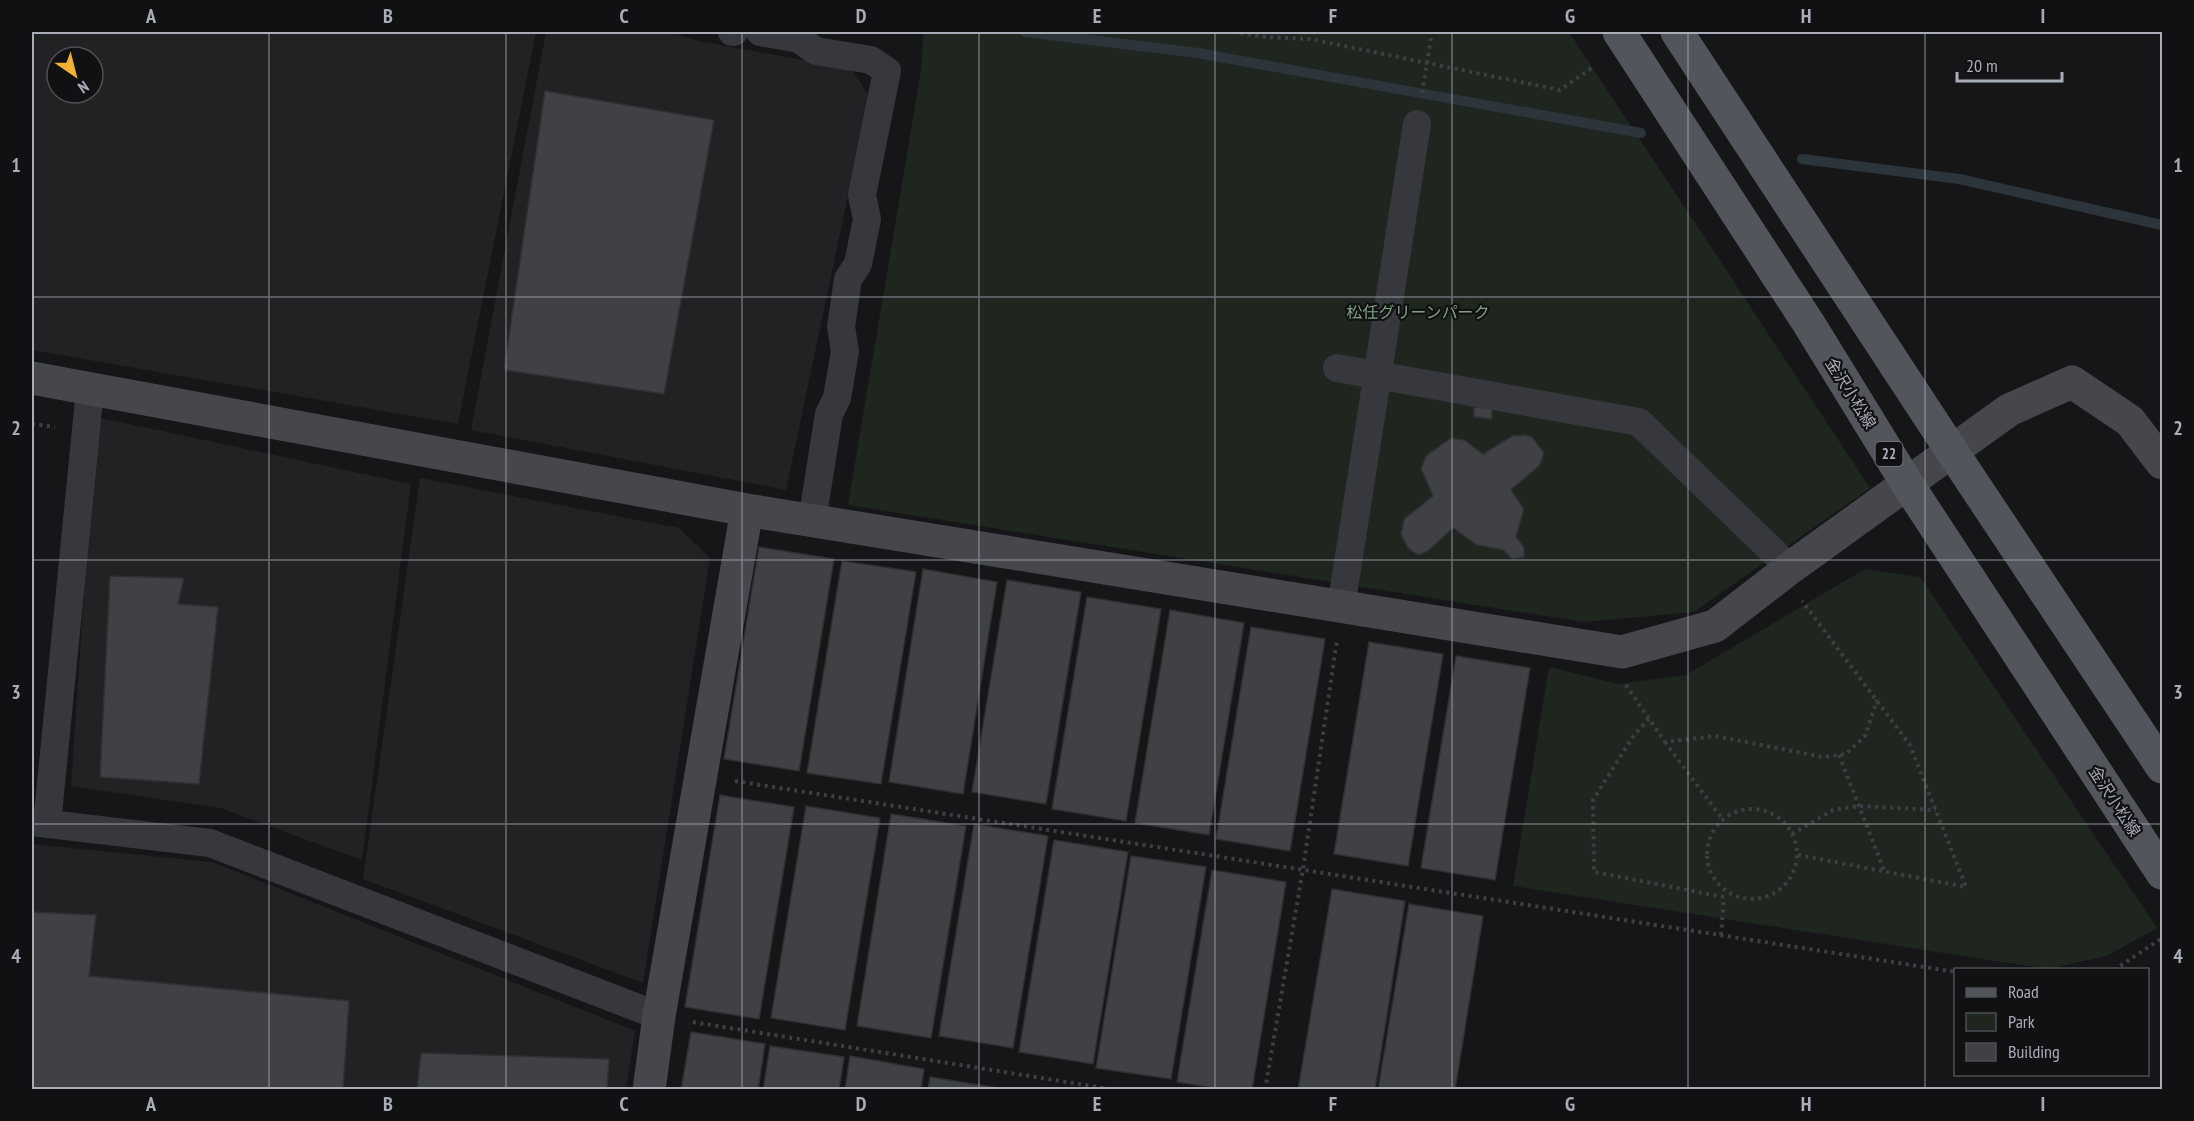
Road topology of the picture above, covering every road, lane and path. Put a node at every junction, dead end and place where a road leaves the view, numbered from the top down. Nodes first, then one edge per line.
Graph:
1 (760, 32) edge
2 (1233, 32) edge
3 (1432, 32) edge
4 (1619, 32) edge
5 (1677, 32) edge
6 (1426, 63) junction
7 (1593, 67) dead end
8 (1425, 71) dead end
9 (1417, 124) dead end
10 (1337, 369) dead end
11 (1377, 374) junction
12 (32, 378) edge
13 (90, 389) junction
14 (1953, 453) junction
15 (2163, 463) edge
16 (1908, 485) junction
17 (747, 510) junction
18 (812, 521) junction
19 (1786, 571) junction
20 (1341, 607) junction
21 (1601, 649) junction
22 (1877, 699) junction
23 (1649, 718) junction
24 (1665, 742) junction
25 (1839, 755) junction
26 (2163, 767) edge
27 (701, 776) junction
28 (1859, 806) junction
29 (1936, 810) junction
30 (1723, 820) junction
31 (39, 823) edge
32 (1792, 834) junction
33 (1798, 855) junction
34 (1303, 869) junction
35 (1884, 871) junction
36 (2163, 873) edge
37 (1725, 891) junction
38 (1724, 897) junction
39 (1721, 935) junction
40 (2163, 938) edge
41 (2116, 968) edge
42 (1954, 972) edge
43 (659, 1016) junction
44 (649, 1089) edge
45 (1116, 1089) edge
46 (1265, 1089) edge

1 - 18 street
2 - 6 path
3 - 6 path
4 - 16 main road, 金沢小松線 / 22
5 - 14 main road
6 - 7 path
6 - 8 path
9 - 11 street
10 - 11 street
11 - 19 street
11 - 20 street
12 - 13 street
13 - 17 street
13 - 31 street
14 - 15 street
14 - 16 street
14 - 26 main road
16 - 19 street
16 - 36 main road, 金沢小松線 / 22
17 - 18 street
17 - 27 street
18 - 20 street
19 - 21 street
19 - 22 path
20 - 21 street
20 - 34 path
21 - 23 path
22 - 25 path
22 - 29 path
23 - 24 path
23 - 38 path
24 - 25 path
24 - 30 path
25 - 28 path
27 - 34 path
27 - 43 street
28 - 29 path
28 - 32 path
28 - 35 path
29 - 35 path
30 - 32 path
30 - 37 path
31 - 43 street
32 - 33 path
33 - 35 path
33 - 37 path
34 - 39 path
34 - 46 path
37 - 38 path
38 - 39 path
39 - 42 path
40 - 41 path
43 - 44 street
43 - 45 path

